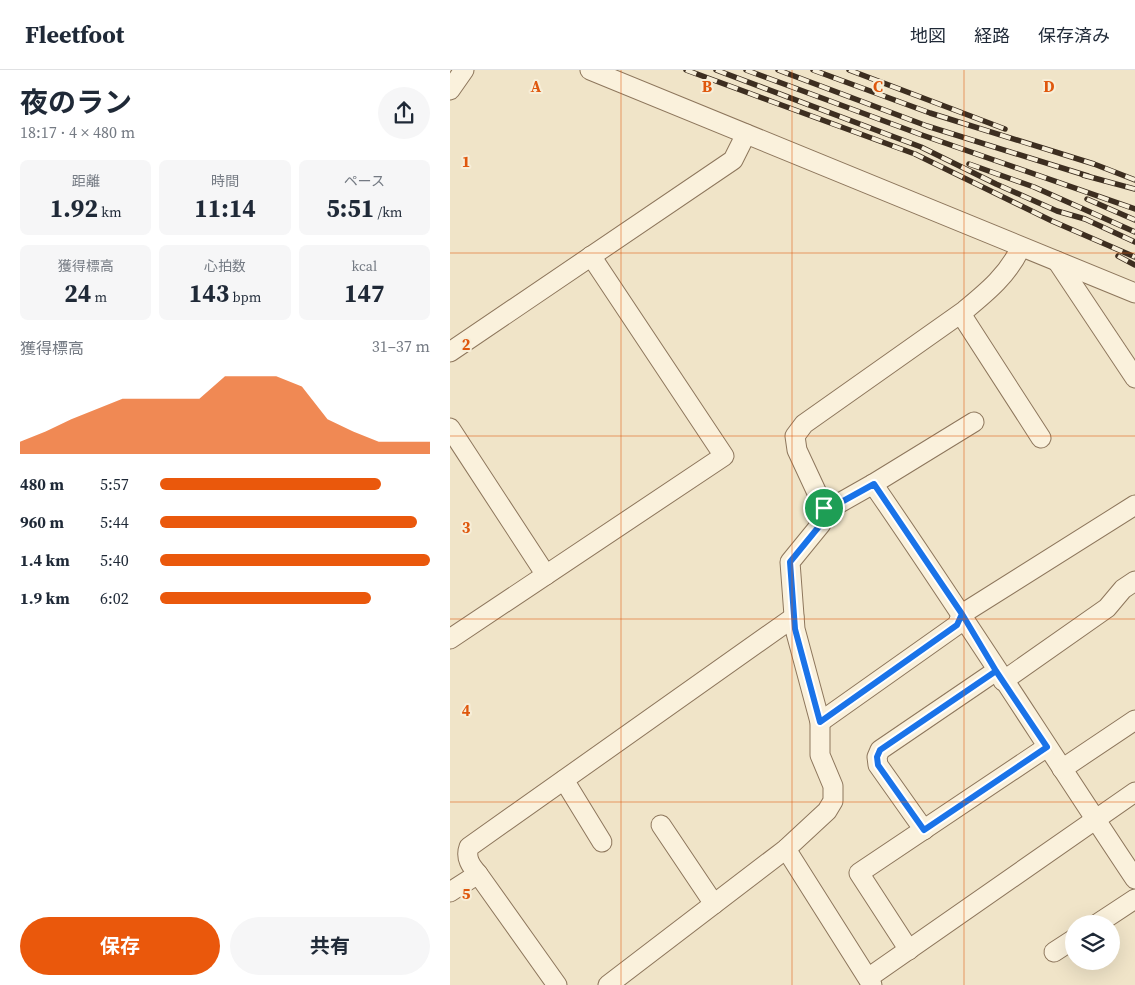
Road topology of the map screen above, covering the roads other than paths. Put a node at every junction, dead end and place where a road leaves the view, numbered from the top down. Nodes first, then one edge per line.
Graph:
1 (464, 70) edge
2 (590, 70) edge
3 (450, 90) edge
4 (746, 134) junction
5 (1020, 246) junction
6 (591, 256) junction
7 (1057, 260) junction
8 (1135, 293) edge
9 (961, 314) junction
10 (450, 352) edge
11 (1135, 378) edge
12 (974, 422) dead end
13 (450, 428) edge
14 (1041, 438) dead end
15 (874, 484) junction
16 (1135, 505) edge
17 (824, 508) junction
18 (546, 575) junction
19 (1135, 581) edge
20 (962, 614) junction
21 (794, 618) junction
22 (450, 639) edge
23 (1000, 676) junction
24 (1135, 720) edge
25 (820, 722) junction
26 (1047, 747) junction
27 (1062, 769) junction
28 (564, 780) junction
29 (1135, 792) edge
30 (1095, 819) junction
31 (661, 826) dead end
32 (924, 830) junction
33 (602, 842) dead end
34 (786, 849) junction
35 (478, 874) junction
36 (1135, 879) edge
37 (450, 892) edge
38 (1135, 899) edge
39 (714, 904) junction
40 (1111, 915) edge
41 (1065, 945) edge
42 (909, 950) junction
43 (1054, 952) dead end
44 (870, 982) edge
45 (557, 985) edge
46 (608, 985) edge

1 - 3 street
2 - 4 street
4 - 5 street
4 - 6 street
5 - 7 street
5 - 9 street
6 - 10 street
6 - 18 street
7 - 8 street
7 - 11 street
9 - 14 street
9 - 17 street
12 - 15 street
13 - 18 street
15 - 17 street
15 - 20 street
16 - 20 street
17 - 21 street
18 - 22 street
19 - 23 street
20 - 23 street
20 - 25 street
21 - 25 street
21 - 28 street
23 - 26 street
23 - 32 street
24 - 27 street
25 - 34 street
26 - 27 street
26 - 32 street
27 - 30 street
28 - 33 street
28 - 35 street
29 - 30 street
30 - 36 street
30 - 42 street
31 - 39 street
32 - 42 street
34 - 39 street
34 - 44 street
35 - 37 street
35 - 45 street
38 - 40 street
39 - 46 street
41 - 43 street
42 - 44 street

